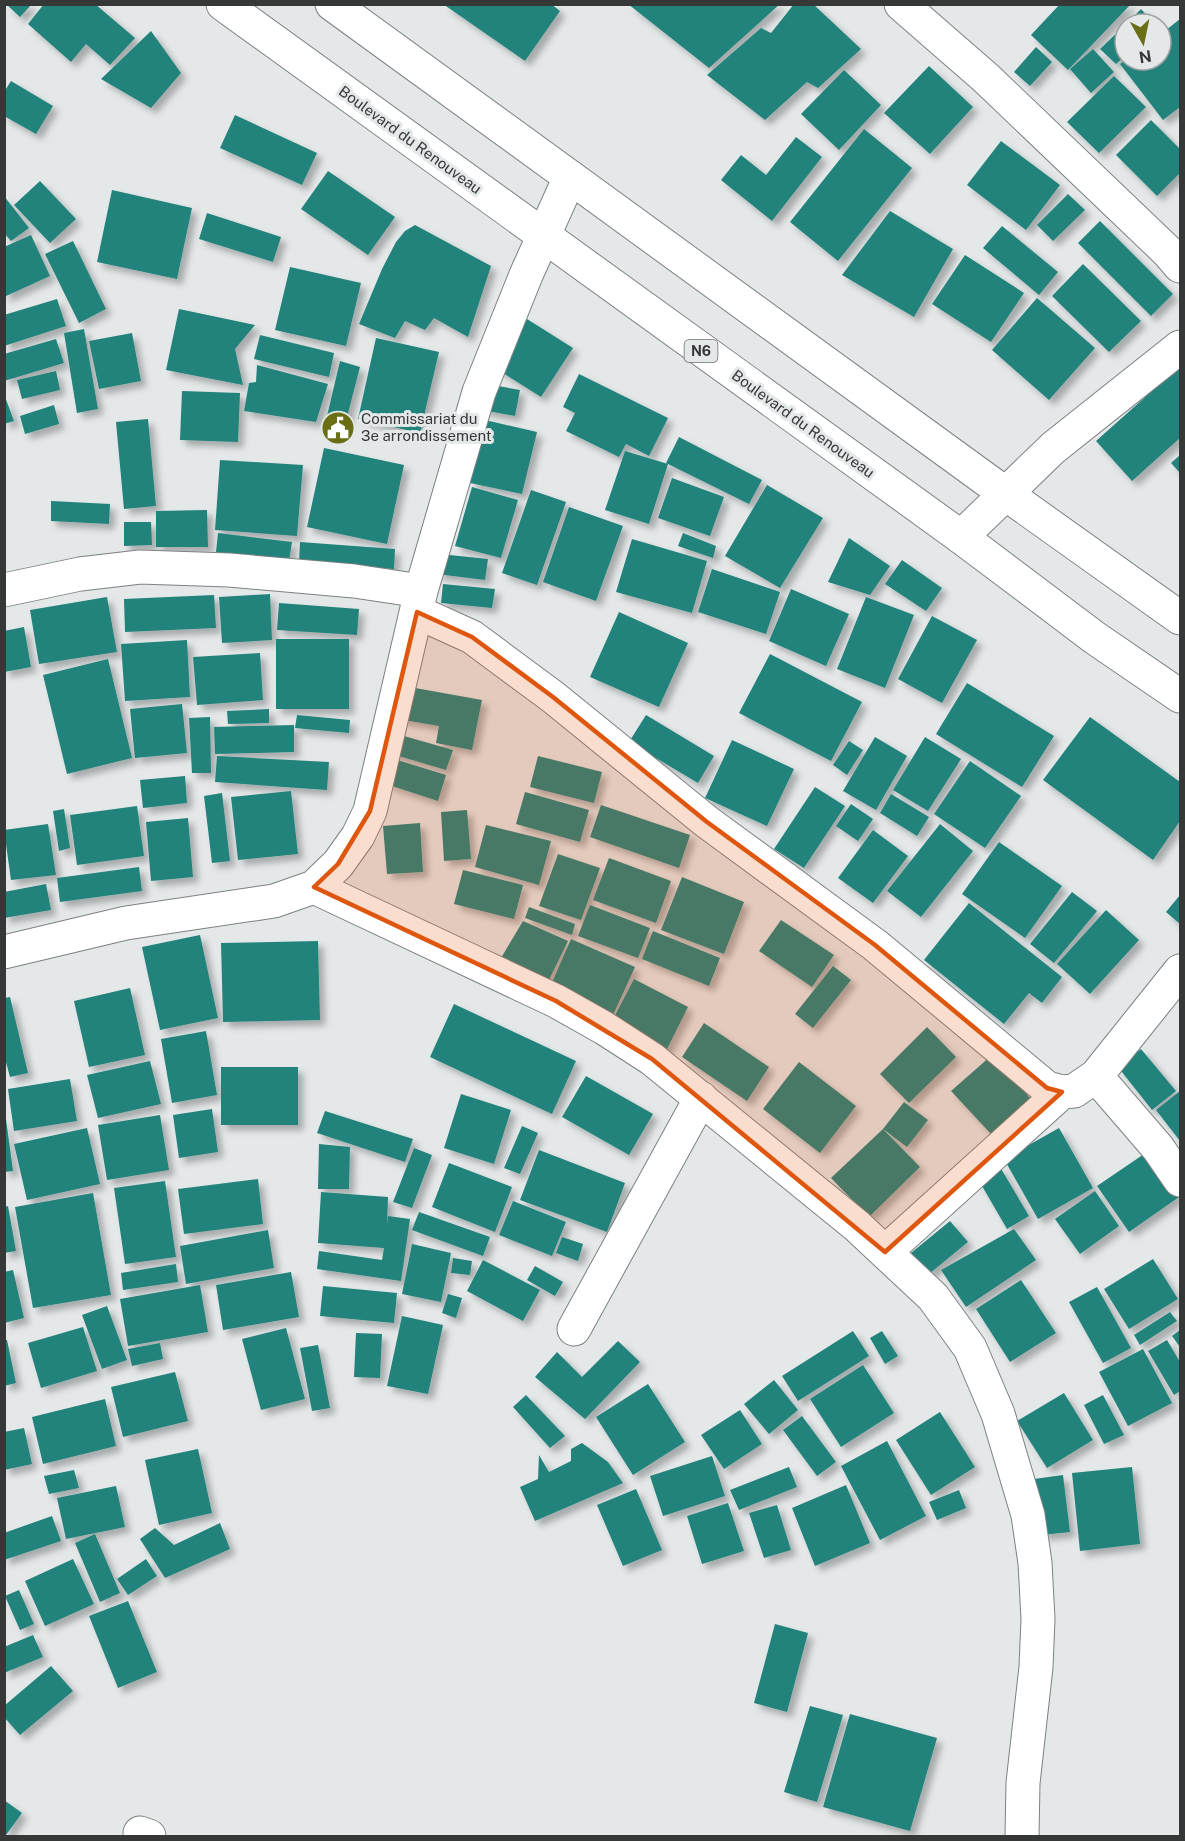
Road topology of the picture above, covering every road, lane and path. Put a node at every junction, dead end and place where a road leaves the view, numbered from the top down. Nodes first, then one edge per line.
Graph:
1 (223, 4) edge
2 (332, 4) edge
3 (901, 4) edge
4 (570, 177) junction
5 (543, 236) junction
6 (1180, 266) edge
7 (1180, 347) edge
8 (1005, 494) junction
9 (961, 537) junction
10 (4, 590) edge
11 (419, 601) junction
12 (1180, 618) edge
13 (1180, 696) edge
14 (314, 887) junction
15 (4, 952) edge
16 (1180, 970) edge
17 (1096, 1076) junction
18 (1062, 1092) junction
19 (700, 1098) junction
20 (1180, 1180) edge
21 (885, 1252) junction
22 (574, 1329) dead end
23 (1022, 1836) edge

1 - 5 main road, Boulevard du Renouveau / N6
2 - 4 main road
3 - 6 main road
4 - 5 main road
4 - 8 main road
5 - 9 main road, Boulevard du Renouveau / N6
5 - 11 main road
7 - 8 main road
8 - 9 main road
8 - 12 main road
9 - 13 main road, Boulevard du Renouveau / N6
10 - 11 main road
11 - 14 main road
11 - 18 main road
14 - 15 main road
14 - 19 main road
16 - 17 main road
17 - 18 main road
17 - 20 main road
18 - 21 main road
19 - 21 main road
19 - 22 main road
21 - 23 main road

